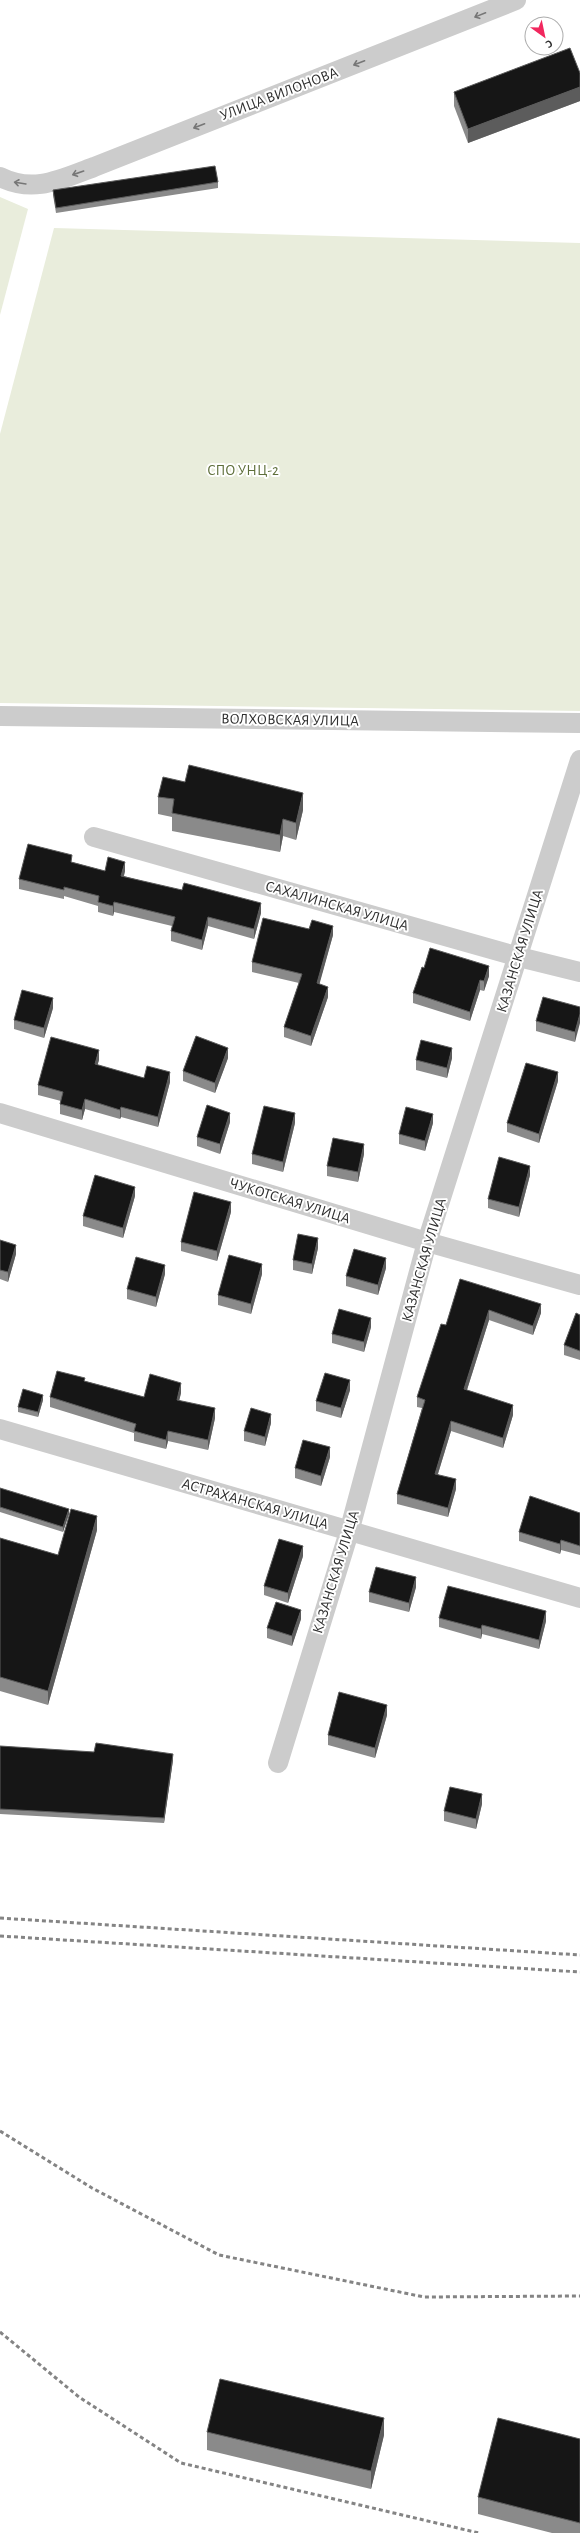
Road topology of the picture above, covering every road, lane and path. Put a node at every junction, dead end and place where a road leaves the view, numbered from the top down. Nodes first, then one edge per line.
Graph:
1 (516, 0) edge
2 (0, 177) edge
3 (0, 716) edge
4 (580, 723) edge
5 (580, 760) edge
6 (94, 837) dead end
7 (519, 957) junction
8 (580, 972) edge
9 (0, 1113) edge
10 (427, 1242) junction
11 (580, 1285) edge
12 (0, 1429) edge
13 (349, 1532) junction
14 (580, 1598) edge
15 (278, 1763) dead end

1 -> 2 street, УЛИЦА ВИЛОНОВА
3 - 4 street, ВОЛХОВСКАЯ УЛИЦА
5 - 7 street, КАЗАНСКАЯ УЛИЦА
6 - 7 street, САХАЛИНСКАЯ УЛИЦА
7 - 8 street, САХАЛИНСКАЯ УЛИЦА
7 - 10 street, КАЗАНСКАЯ УЛИЦА
9 - 10 street, ЧУКОТСКАЯ УЛИЦА
10 - 11 street, ЧУКОТСКАЯ УЛИЦА
10 - 13 street, КАЗАНСКАЯ УЛИЦА
12 - 13 street, АСТРАХАНСКАЯ УЛИЦА
13 - 14 street, АСТРАХАНСКАЯ УЛИЦА
13 - 15 street, КАЗАНСКАЯ УЛИЦА

